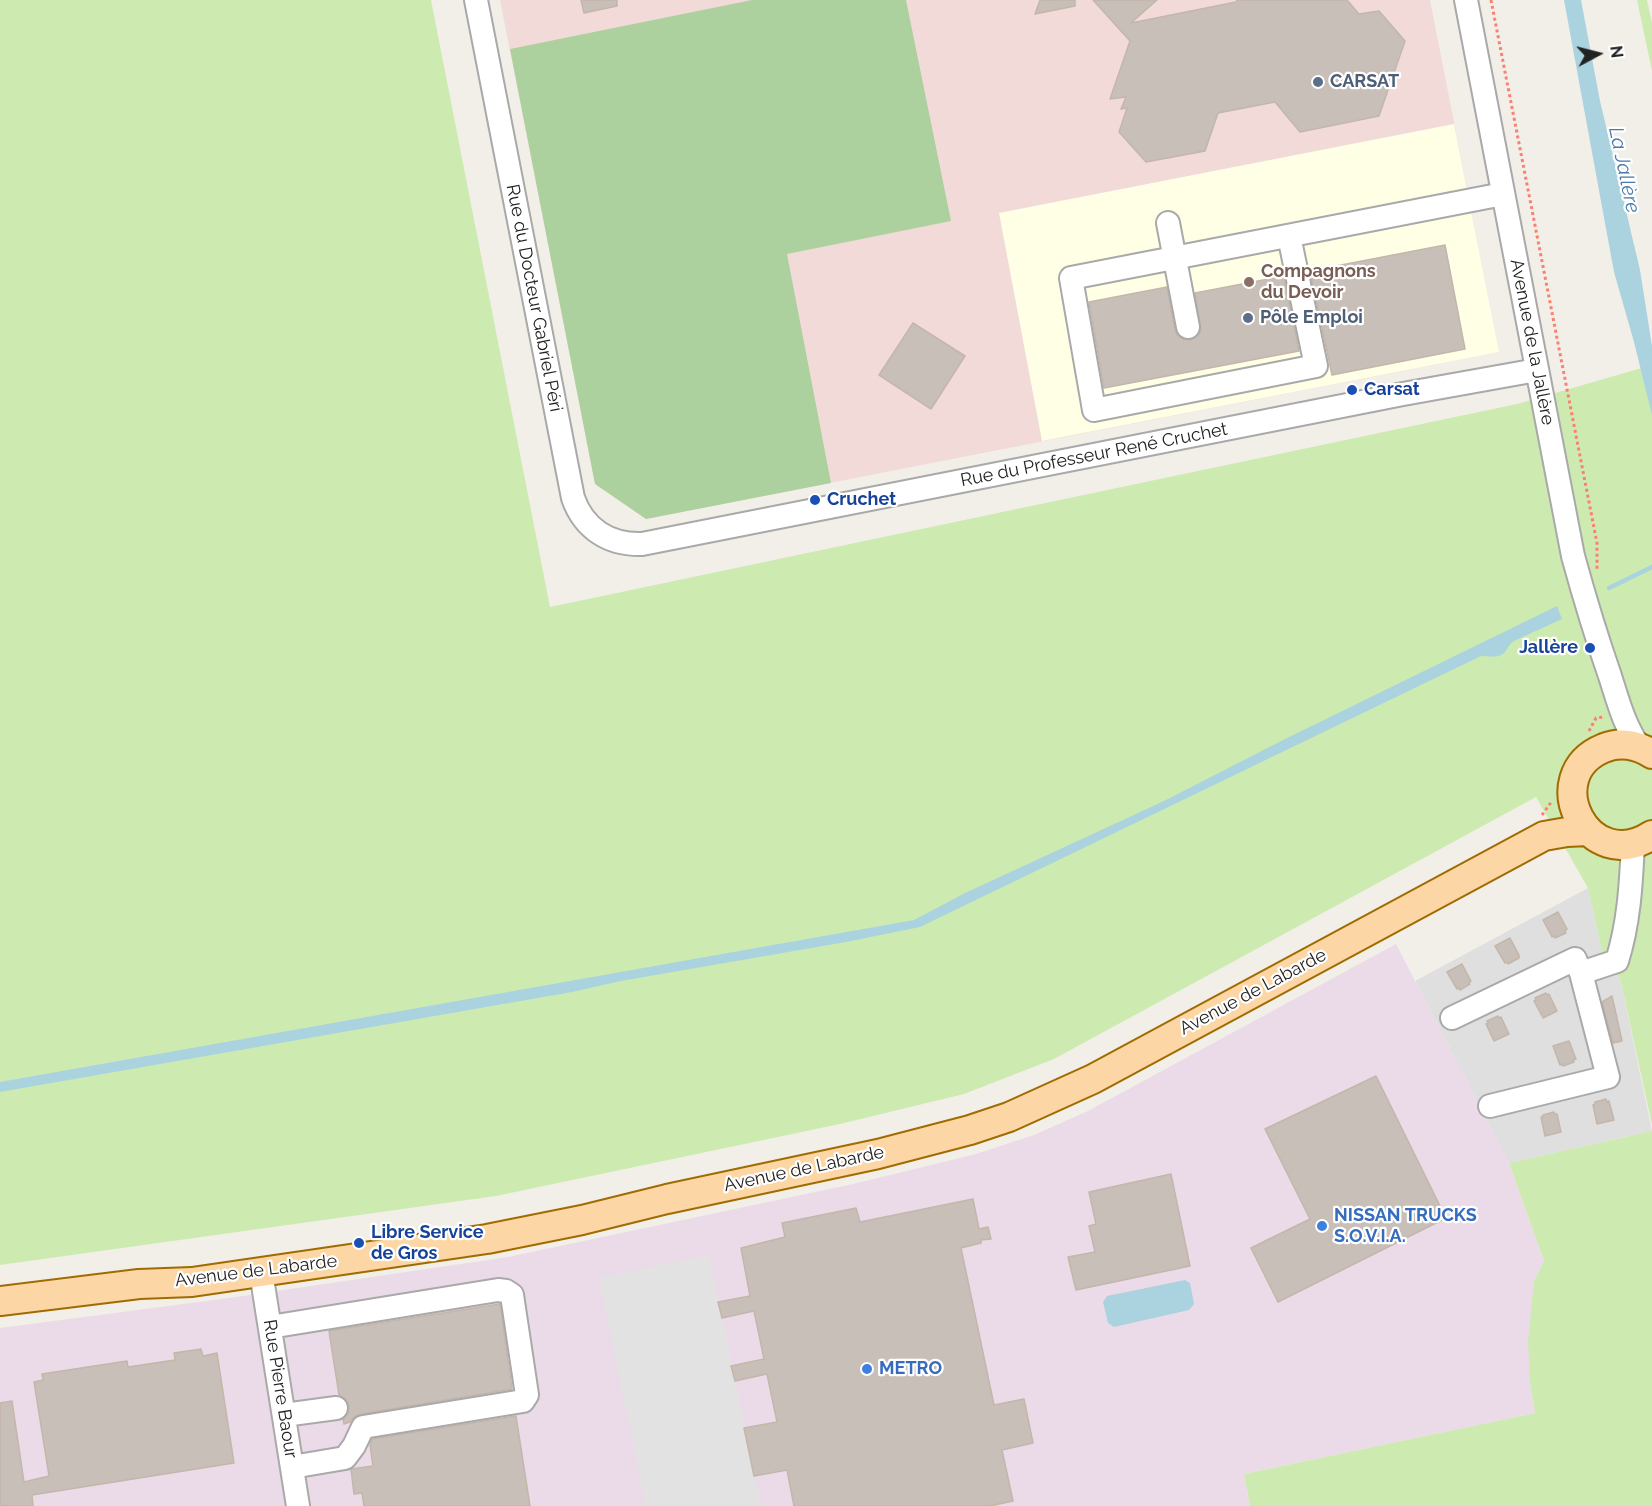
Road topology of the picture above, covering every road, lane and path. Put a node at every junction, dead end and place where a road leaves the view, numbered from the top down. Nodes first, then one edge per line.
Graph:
1 (476, 0) edge
2 (1466, 0) edge
3 (1491, 0) edge
4 (1503, 194) junction
5 (1168, 223) dead end
6 (1289, 236) junction
7 (1175, 258) junction
8 (1188, 327) dead end
9 (1537, 369) junction
10 (652, 542) joint
11 (1597, 574) dead end
12 (1611, 680) junction
13 (1611, 715) junction
14 (1590, 744) junction
15 (1648, 752) edge
16 (1563, 796) junction
17 (1539, 828) junction
18 (1588, 831) junction
19 (1642, 839) edge
20 (1581, 973) junction
21 (1452, 1018) dead end
22 (1490, 1106) dead end
23 (261, 1272) junction
24 (0, 1301) edge
25 (270, 1327) junction
26 (336, 1408) dead end
27 (284, 1415) junction
28 (292, 1467) junction
29 (298, 1506) edge

1 - 10 street, Rue du Docteur Gabriel Péri
2 - 4 street, Avenue de la Jallère
3 - 11 path
4 - 6 street
4 - 9 street, Avenue de la Jallère
5 - 7 street
6 - 7 street
6 - 7 street
7 - 8 street
9 - 10 street, Rue du Professeur René Cruchet
9 - 12 street, Avenue de la Jallère
12 - 13 street, Avenue de la Jallère
12 - 15 street, Avenue de la Jallère
13 - 14 street, Avenue de la Jallère
13 - 14 path
14 - 15 main road
14 - 16 main road, Avenue de Labarde
16 - 17 path
16 - 17 main road, Avenue de Labarde
16 - 18 main road
17 - 18 main road, Avenue de Labarde
17 - 23 main road, Avenue de Labarde
18 - 19 main road
19 - 20 street
20 - 21 street
20 - 22 street
23 - 24 main road, Avenue de Labarde
23 - 25 street, Rue Pierre Baour
25 - 27 street, Rue Pierre Baour
25 - 28 street
26 - 27 street
27 - 28 street, Rue Pierre Baour
28 - 29 street, Rue Pierre Baour

